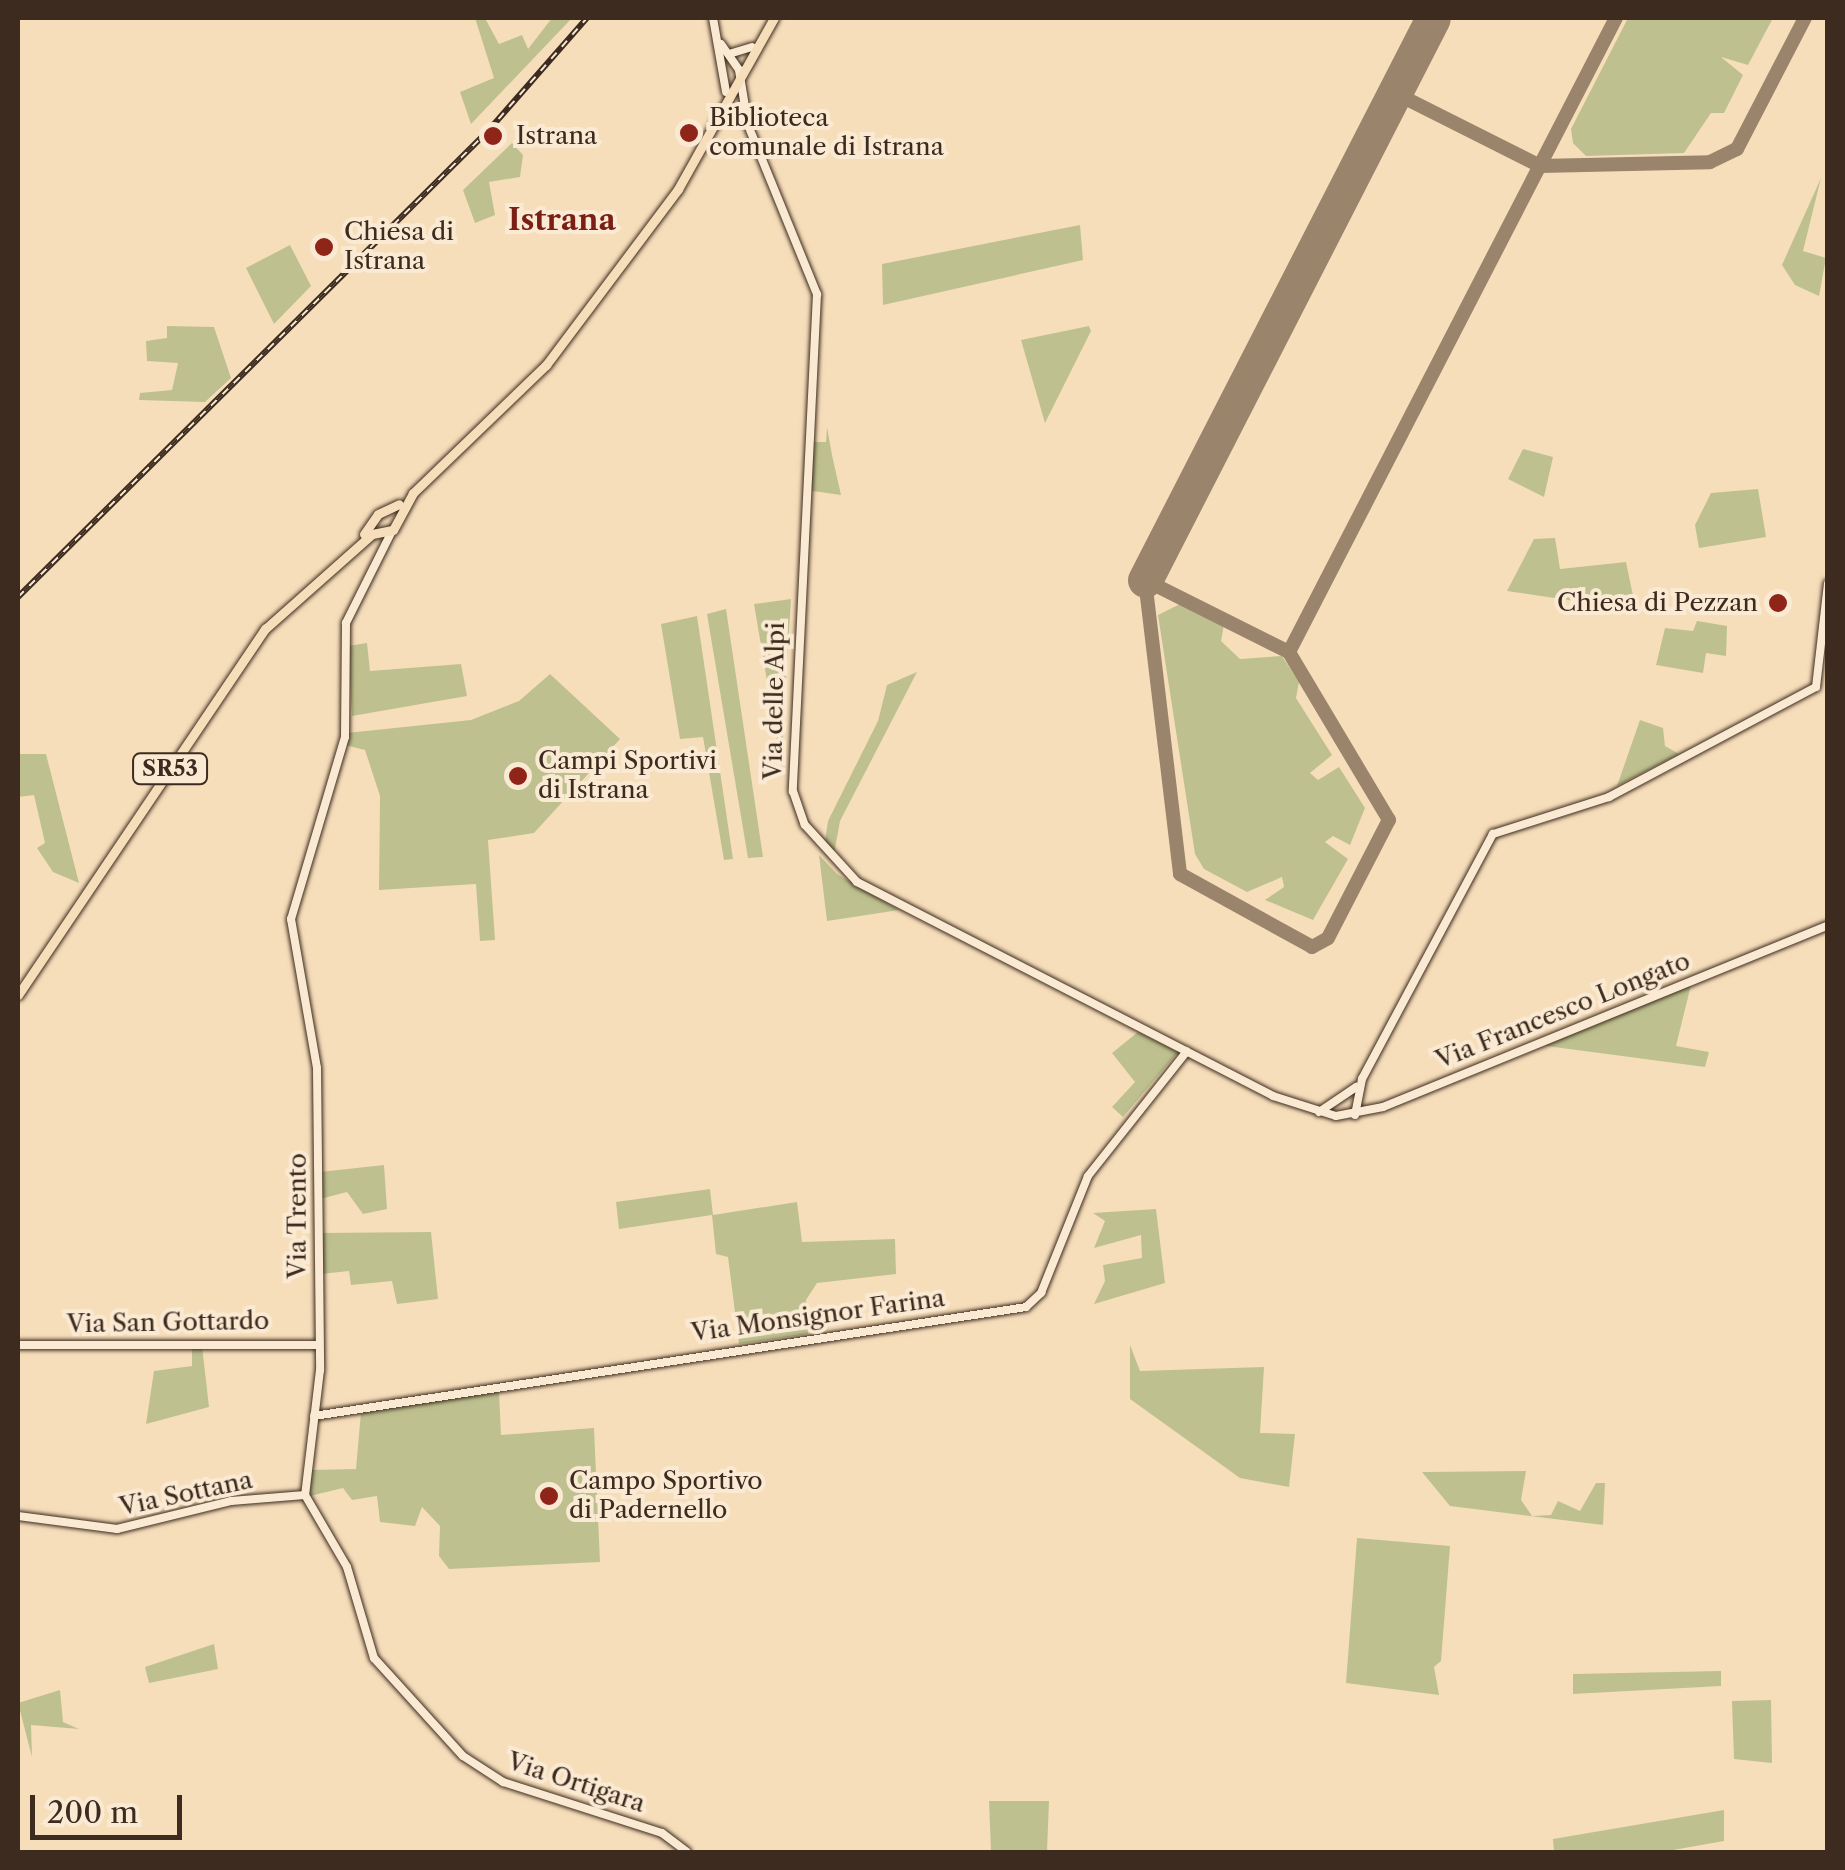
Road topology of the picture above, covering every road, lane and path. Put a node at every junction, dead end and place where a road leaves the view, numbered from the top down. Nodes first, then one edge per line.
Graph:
1 (713, 18) edge
2 (774, 18) edge
3 (752, 47) junction
4 (727, 57) junction
5 (739, 70) junction
6 (726, 92) junction
7 (741, 107) junction
8 (719, 111) junction
9 (686, 174) junction
10 (392, 515) junction
11 (382, 529) junction
12 (1826, 585) edge
13 (1825, 686) edge
14 (1828, 924) edge
15 (18, 995) edge
16 (1187, 1051) junction
17 (1362, 1079) junction
18 (1355, 1088) junction
19 (1356, 1102) junction
20 (1309, 1112) junction
21 (1368, 1112) junction
22 (1351, 1115) junction
23 (18, 1345) edge
24 (318, 1345) junction
25 (314, 1416) junction
26 (305, 1495) junction
27 (18, 1516) edge
28 (687, 1852) edge

1 - 4 street
2 - 3 main road
3 - 4 street
3 - 5 main road
4 - 5 street
4 - 6 street
5 - 6 main road
5 - 7 street, Via delle Alpi
6 - 7 street
6 - 8 main road
6 - 9 main road
7 - 8 street
7 - 16 street, Via delle Alpi
8 - 9 main road
9 - 10 main road
10 - 11 main road
10 - 11 main road
11 - 15 main road, SR53
11 - 24 street, Via Trento
12 - 13 street
13 - 17 street
14 - 21 street, Via Francesco Longato
16 - 20 street, Via delle Alpi
16 - 25 street, Via Monsignor Farina
17 - 18 street
17 - 19 street
18 - 20 street
18 - 22 street
19 - 21 street
19 - 22 street
20 - 22 street, Via Francesco Longato
21 - 22 street, Via Francesco Longato
23 - 24 street, Via San Gottardo
24 - 25 street, Via Trento
25 - 26 street, Via Trento
26 - 27 street, Via Sottana
26 - 28 street, Via Ortigara

